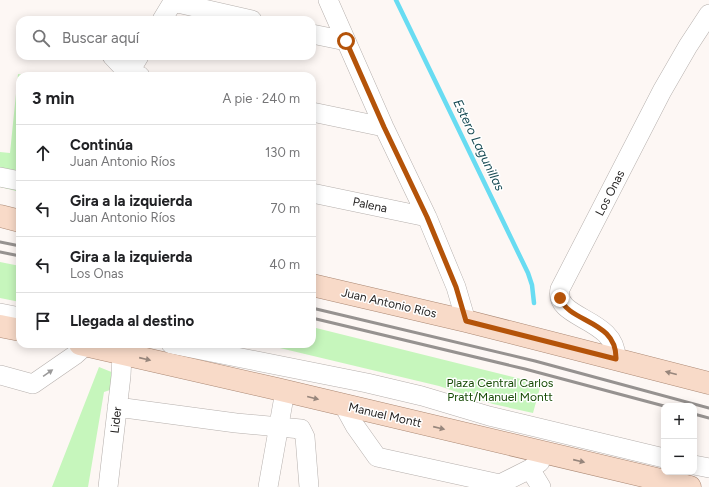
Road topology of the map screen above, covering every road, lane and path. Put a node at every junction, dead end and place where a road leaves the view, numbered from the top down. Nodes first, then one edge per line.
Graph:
1 (328, 0) edge
2 (174, 1) edge
3 (709, 14) edge
4 (165, 16) edge
5 (236, 16) edge
6 (316, 35) edge
7 (346, 41) junction
8 (116, 60) edge
9 (138, 60) edge
10 (129, 72) edge
11 (133, 72) edge
12 (316, 113) edge
13 (384, 127) junction
14 (0, 177) edge
15 (16, 179) edge
16 (316, 194) edge
17 (0, 216) edge
18 (427, 217) junction
19 (16, 220) edge
20 (316, 286) edge
21 (0, 305) edge
22 (16, 308) edge
23 (0, 313) edge
24 (16, 316) edge
25 (466, 321) junction
26 (0, 326) edge
27 (16, 329) edge
28 (81, 348) edge
29 (96, 348) edge
30 (191, 348) edge
31 (240, 348) edge
32 (122, 354) junction
33 (616, 359) junction
34 (0, 375) edge
35 (709, 383) edge
36 (285, 391) junction
37 (344, 406) junction
38 (117, 407) junction
39 (279, 428) junction
40 (661, 449) edge
41 (549, 454) junction
42 (661, 457) edge
43 (697, 457) edge
44 (709, 460) edge
45 (697, 466) edge
46 (709, 468) edge
47 (530, 470) junction
48 (108, 487) edge
49 (268, 487) edge
50 (309, 487) edge
51 (541, 487) edge
52 (690, 487) edge

1 - 7 street
2 - 4 street
2 - 5 street
3 - 33 street, Los Onas
6 - 7 street
7 - 13 street
8 - 10 street
9 - 11 street
12 - 13 street
13 - 18 street
14 - 15 street
16 - 18 street, Palena
17 - 19 main road
18 - 25 street
20 - 25 main road, Juan Antonio Ríos
21 - 22 street
23 - 24 street
25 - 33 main road, Juan Antonio Ríos
26 - 27 main road
34 -> 28 street
29 - 32 main road, Manuel Montt
30 - 42 street
31 - 40 street
32 -> 36 main road, Manuel Montt
32 - 38 street, Lider
35 -> 33 main road, Juan Antonio Ríos
36 -> 37 main road, Manuel Montt
36 - 39 street
37 -> 41 main road, Manuel Montt
37 - 47 street
38 - 39 street
38 - 48 street, Lider
39 - 49 street
39 - 50 street
41 - 47 street
41 -> 52 main road, Manuel Montt
43 - 44 street
45 - 46 street
47 - 51 street

